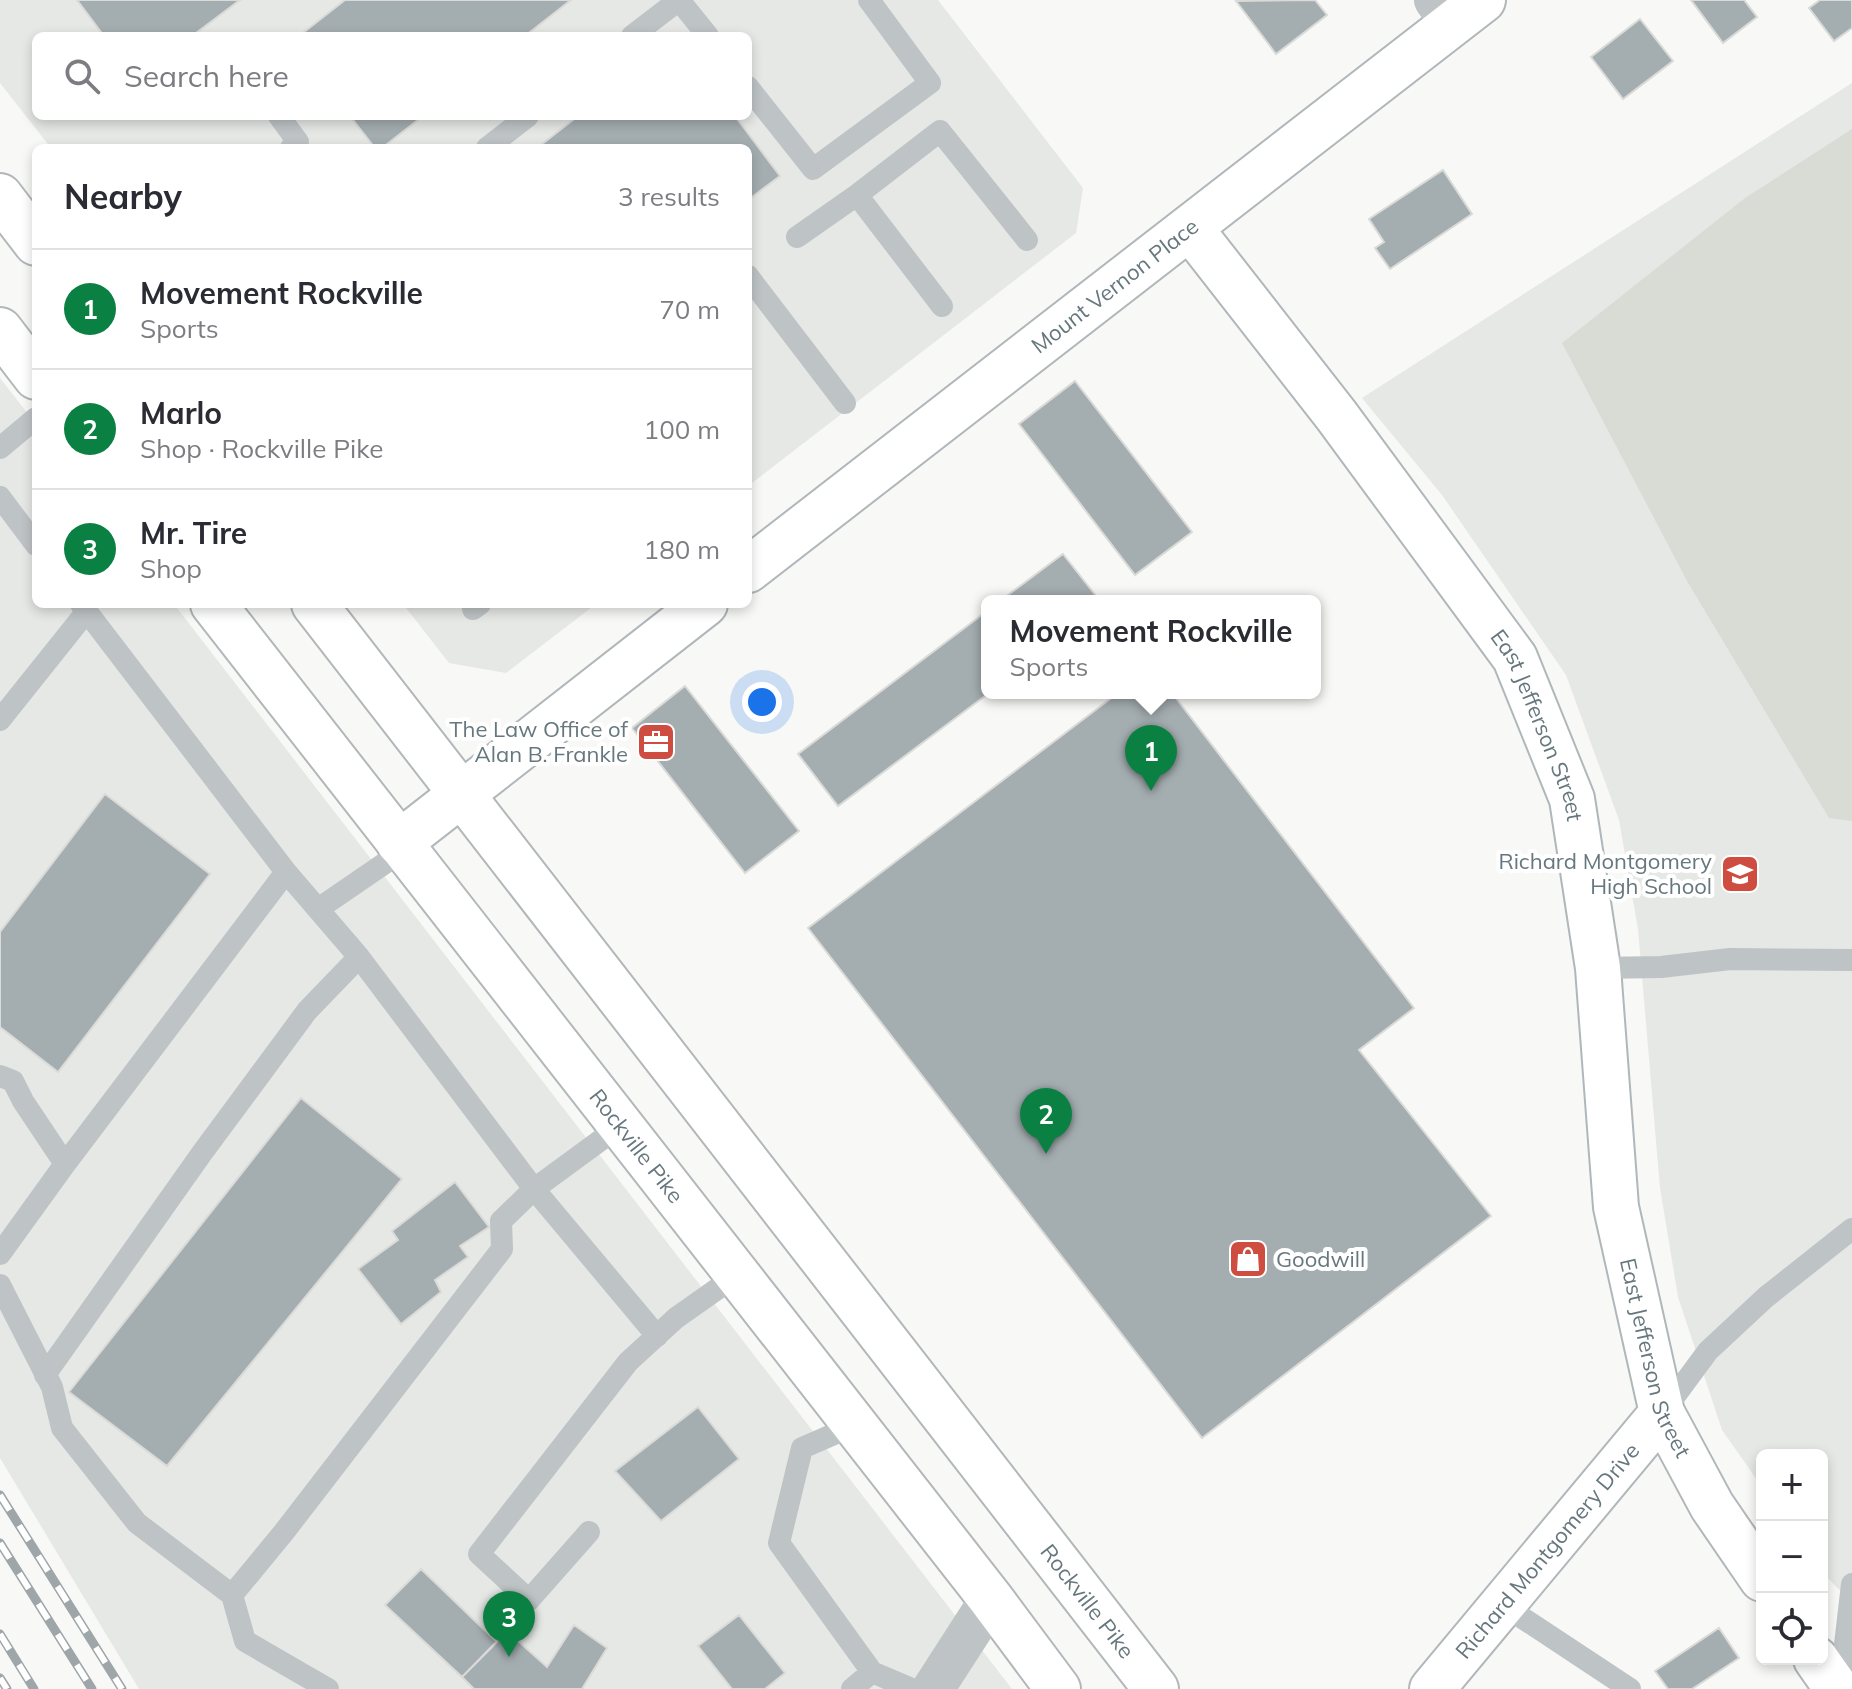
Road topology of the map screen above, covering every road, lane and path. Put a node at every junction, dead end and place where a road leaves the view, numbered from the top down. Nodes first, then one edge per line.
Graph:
1 (679, 0) edge
2 (869, 0) edge
3 (1456, 8) edge
4 (637, 32) edge
5 (705, 32) edge
6 (752, 92) edge
7 (282, 120) edge
8 (523, 120) edge
9 (296, 144) edge
10 (492, 144) edge
11 (857, 195) junction
12 (0, 196) edge
13 (1190, 228) junction
14 (797, 237) dead end
15 (32, 238) edge
16 (1027, 240) dead end
17 (752, 281) edge
18 (942, 306) dead end
19 (0, 330) edge
20 (32, 372) edge
21 (845, 403) dead end
22 (32, 421) edge
23 (0, 448) edge
24 (0, 497) edge
25 (32, 540) edge
26 (752, 567) edge
27 (84, 608) edge
28 (216, 608) edge
29 (317, 608) edge
30 (700, 608) edge
31 (0, 720) edge
32 (460, 795) junction
33 (402, 846) junction
34 (286, 872) junction
35 (318, 909) junction
36 (359, 957) junction
37 (1852, 960) edge
38 (1598, 968) junction
39 (0, 1076) edge
40 (620, 1126) junction
41 (65, 1164) junction
42 (534, 1189) junction
43 (1852, 1229) edge
44 (0, 1254) edge
45 (737, 1275) junction
46 (0, 1285) edge
47 (657, 1336) junction
48 (45, 1375) junction
49 (1662, 1413) junction
50 (855, 1425) junction
51 (589, 1532) dead end
52 (1756, 1570) edge
53 (1852, 1584) edge
54 (232, 1595) junction
55 (991, 1599) junction
56 (1503, 1605) junction
57 (1820, 1665) edge
58 (872, 1672) junction
59 (328, 1689) edge
60 (852, 1689) edge
61 (912, 1689) edge
62 (933, 1689) edge
63 (1058, 1689) edge
64 (1156, 1689) edge
65 (1432, 1689) edge
66 (1630, 1689) edge
67 (1838, 1689) edge

1 - 4 lane
1 - 5 lane
2 - 6 lane
3 - 13 street, Mount Vernon Place
7 - 9 lane
8 - 10 lane
11 - 14 lane
11 - 16 lane
11 - 18 lane
12 - 15 street
13 - 26 street, Mount Vernon Place
13 - 38 street, East Jefferson Street
17 - 21 lane
19 - 20 street
22 - 23 lane
24 - 25 lane
27 - 31 lane
27 - 34 lane
28 - 33 street, Rockville Pike
29 - 32 street, Rockville Pike
30 - 32 street
32 - 33 street
32 - 64 street, Rockville Pike
33 - 35 lane
33 - 40 street, Rockville Pike
34 - 35 lane
34 - 41 lane
35 - 36 lane
36 - 42 lane
36 - 48 lane
37 - 38 lane
38 - 49 street, East Jefferson Street
39 - 41 lane
40 - 42 lane
40 - 45 street, Rockville Pike
41 - 44 lane
42 - 47 lane
42 - 54 lane
43 - 49 lane
45 - 47 lane
45 - 50 street, Rockville Pike
46 - 48 lane
47 - 51 lane
48 - 54 lane
49 - 52 street, East Jefferson Street
49 - 56 street, Richard Montgomery Drive
50 - 55 street, Rockville Pike
50 - 58 lane
53 - 67 lane
54 - 59 lane
55 - 62 street
55 - 63 street, Rockville Pike
56 - 65 street, Richard Montgomery Drive
56 - 66 lane
57 - 67 street
58 - 60 lane
58 - 61 lane

